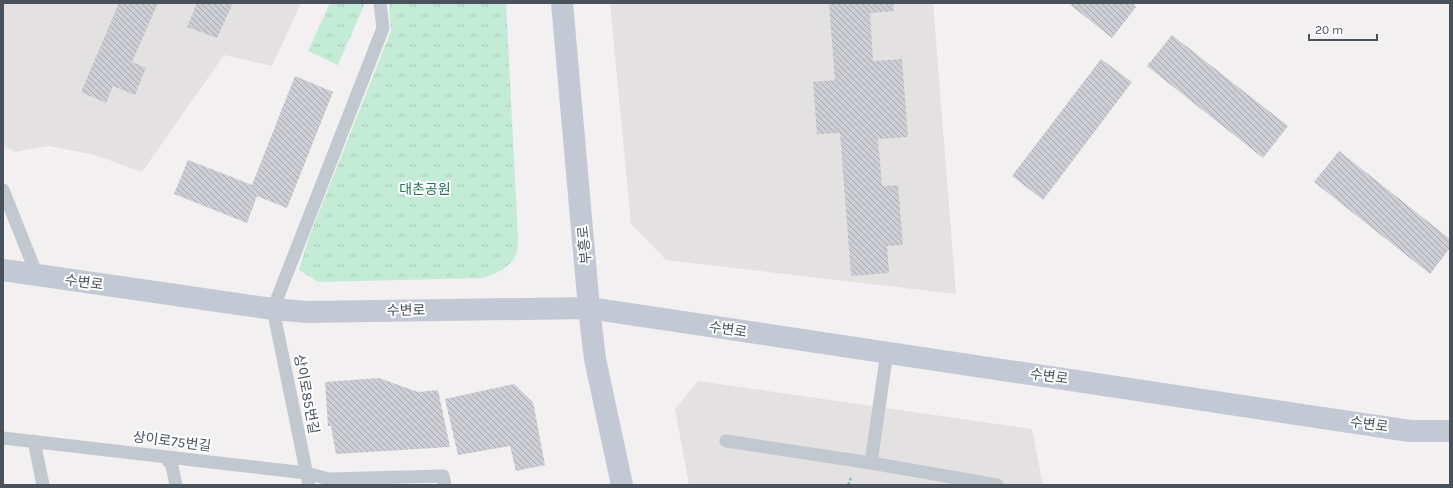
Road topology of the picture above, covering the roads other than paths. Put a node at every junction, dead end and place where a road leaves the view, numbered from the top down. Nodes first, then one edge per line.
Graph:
1 (380, 3) edge
2 (562, 3) edge
3 (3, 190) edge
4 (3, 270) edge
5 (37, 275) junction
6 (589, 308) junction
7 (273, 309) junction
8 (887, 352) junction
9 (1450, 431) edge
10 (3, 438) edge
11 (34, 441) junction
12 (726, 441) dead end
13 (169, 459) junction
14 (871, 463) junction
15 (308, 479) edge
16 (444, 480) edge
17 (43, 485) edge
18 (176, 485) edge
19 (622, 485) edge
20 (997, 485) edge

1 - 7 lane
2 - 6 main road, 부흥로
3 - 5 lane
4 - 5 main road, 수변로
5 - 7 main road, 수변로
6 - 7 main road, 수변로
6 - 8 main road, 수변로
6 - 19 main road, 부흥로
7 - 15 lane, 상이로85번길
8 - 9 main road, 수변로
8 - 14 lane
10 - 11 lane, 상이로75번길
11 - 13 lane, 상이로75번길
11 - 17 lane
12 - 14 lane
13 - 15 lane, 상이로75번길
13 - 18 lane
14 - 20 lane
15 - 16 lane, 상이로75번길

